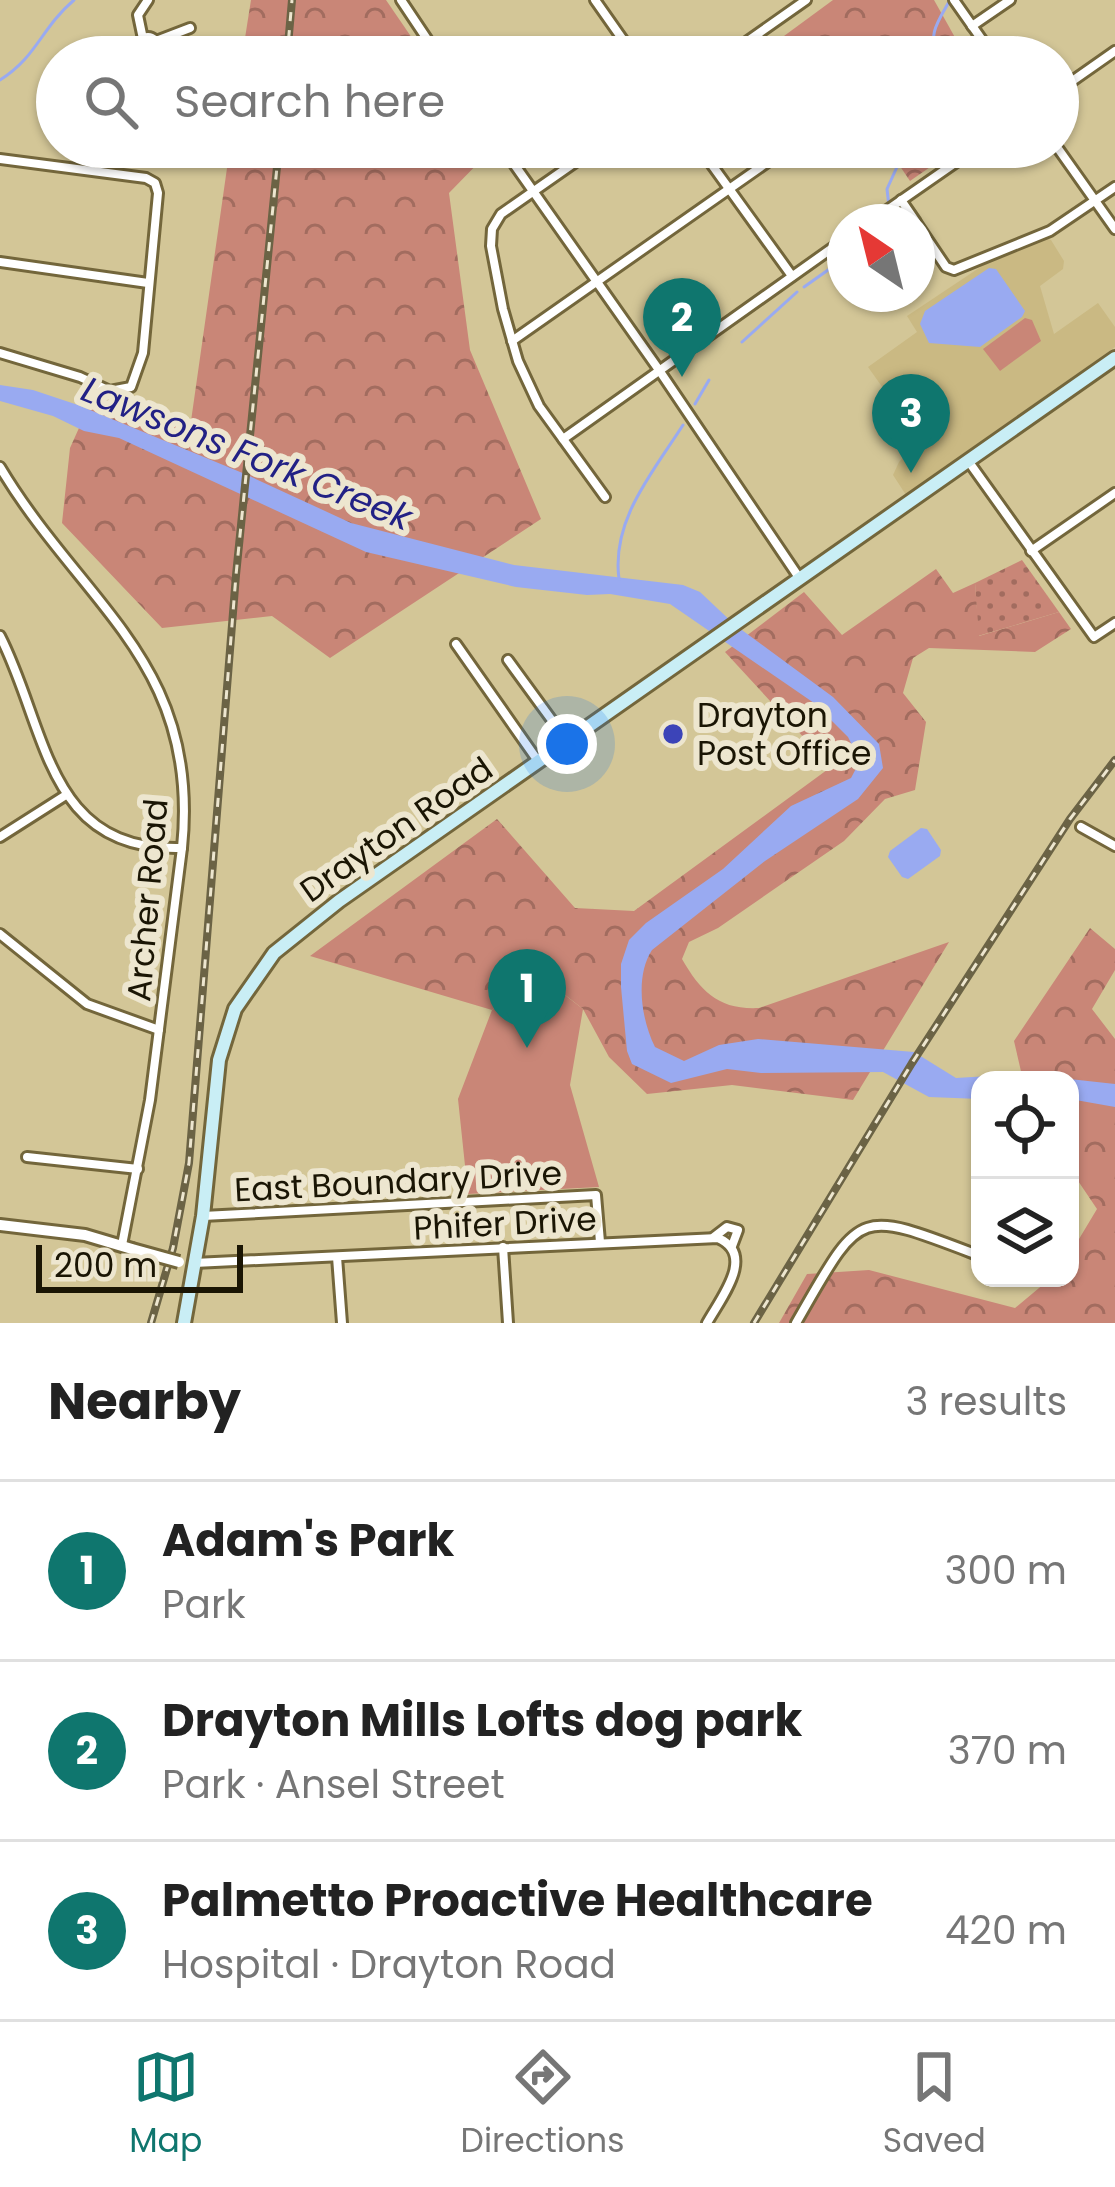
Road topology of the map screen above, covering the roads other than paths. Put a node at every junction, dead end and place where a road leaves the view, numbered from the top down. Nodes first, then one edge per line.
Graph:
1 (148, 0) edge
2 (401, 0) edge
3 (595, 0) edge
4 (806, 0) edge
5 (954, 0) edge
6 (1010, 0) edge
7 (972, 26) junction
8 (190, 28) dead end
9 (142, 36) edge
10 (169, 36) edge
11 (425, 36) edge
12 (620, 36) edge
13 (755, 36) edge
14 (979, 36) edge
15 (1115, 51) edge
16 (1079, 76) edge
17 (0, 159) edge
18 (36, 164) edge
19 (62, 168) edge
20 (516, 168) edge
21 (567, 168) edge
22 (714, 168) edge
23 (760, 168) edge
24 (948, 168) edge
25 (1072, 168) edge
26 (1115, 187) edge
27 (730, 189) junction
28 (532, 192) junction
29 (1095, 201) junction
30 (898, 203) edge
31 (1115, 229) edge
32 (935, 251) edge
33 (827, 252) edge
34 (0, 262) edge
35 (792, 276) junction
36 (597, 282) junction
37 (148, 283) junction
38 (512, 340) junction
39 (0, 353) edge
40 (1115, 358) edge
41 (659, 370) junction
42 (563, 439) junction
43 (970, 462) junction
44 (0, 467) edge
45 (1115, 493) edge
46 (605, 497) dead end
47 (1031, 551) junction
48 (801, 580) junction
49 (1115, 623) edge
50 (0, 636) edge
51 (456, 644) dead end
52 (508, 660) dead end
53 (568, 742) junction
54 (539, 762) junction
55 (66, 795) junction
56 (1081, 827) dead end
57 (0, 837) edge
58 (1115, 846) edge
59 (182, 848) junction
60 (0, 934) edge
61 (159, 1030) junction
62 (27, 1157) dead end
63 (138, 1169) junction
64 (202, 1216) junction
65 (0, 1225) edge
66 (713, 1238) junction
67 (600, 1242) junction
68 (127, 1246) junction
69 (732, 1246) junction
70 (502, 1247) junction
71 (971, 1253) edge
72 (337, 1257) junction
73 (194, 1263) junction
74 (184, 1323) edge
75 (342, 1323) edge
76 (508, 1323) edge
77 (707, 1323) edge
78 (796, 1323) edge

1 - 9 street
2 - 11 street
3 - 12 street
4 - 13 street
5 - 7 street
6 - 7 street
7 - 14 street
8 - 10 street
15 - 16 street
17 - 18 street
19 - 37 street
20 - 28 street
21 - 28 street
22 - 27 street
23 - 27 street
24 - 30 street
25 - 29 street
26 - 29 street
27 - 35 street
27 - 36 street
28 - 36 street
28 - 38 street
29 - 31 street
29 - 32 street
33 - 35 street
34 - 37 street
35 - 41 street
36 - 38 street
36 - 41 street
37 - 39 street
38 - 42 street
40 - 43 main road, Drayton Road
41 - 42 street
41 - 48 street
42 - 46 street
43 - 47 street
43 - 48 main road, Drayton Road
44 - 59 street, Archer Road
45 - 47 street
47 - 49 street
48 - 53 main road, Drayton Road
50 - 55 street
51 - 54 street
52 - 53 street
53 - 54 main road, Drayton Road
54 - 64 main road, Drayton Road
55 - 57 street
55 - 59 street
56 - 58 street
59 - 61 street, Archer Road
60 - 61 street
61 - 63 street, Archer Road
62 - 63 street
63 - 68 street, Archer Road
64 - 67 street, East Boundary Drive
64 - 73 main road, Drayton Road
65 - 68 street
66 - 67 street, Phifer Drive
66 - 69 street, Phifer Drive
66 - 69 street
67 - 70 street, Phifer Drive
68 - 73 street, bridge
69 - 77 street
70 - 72 street, Phifer Drive
70 - 76 street
71 - 78 street
72 - 73 street, Phifer Drive
72 - 75 street
73 - 74 main road, Drayton Road

